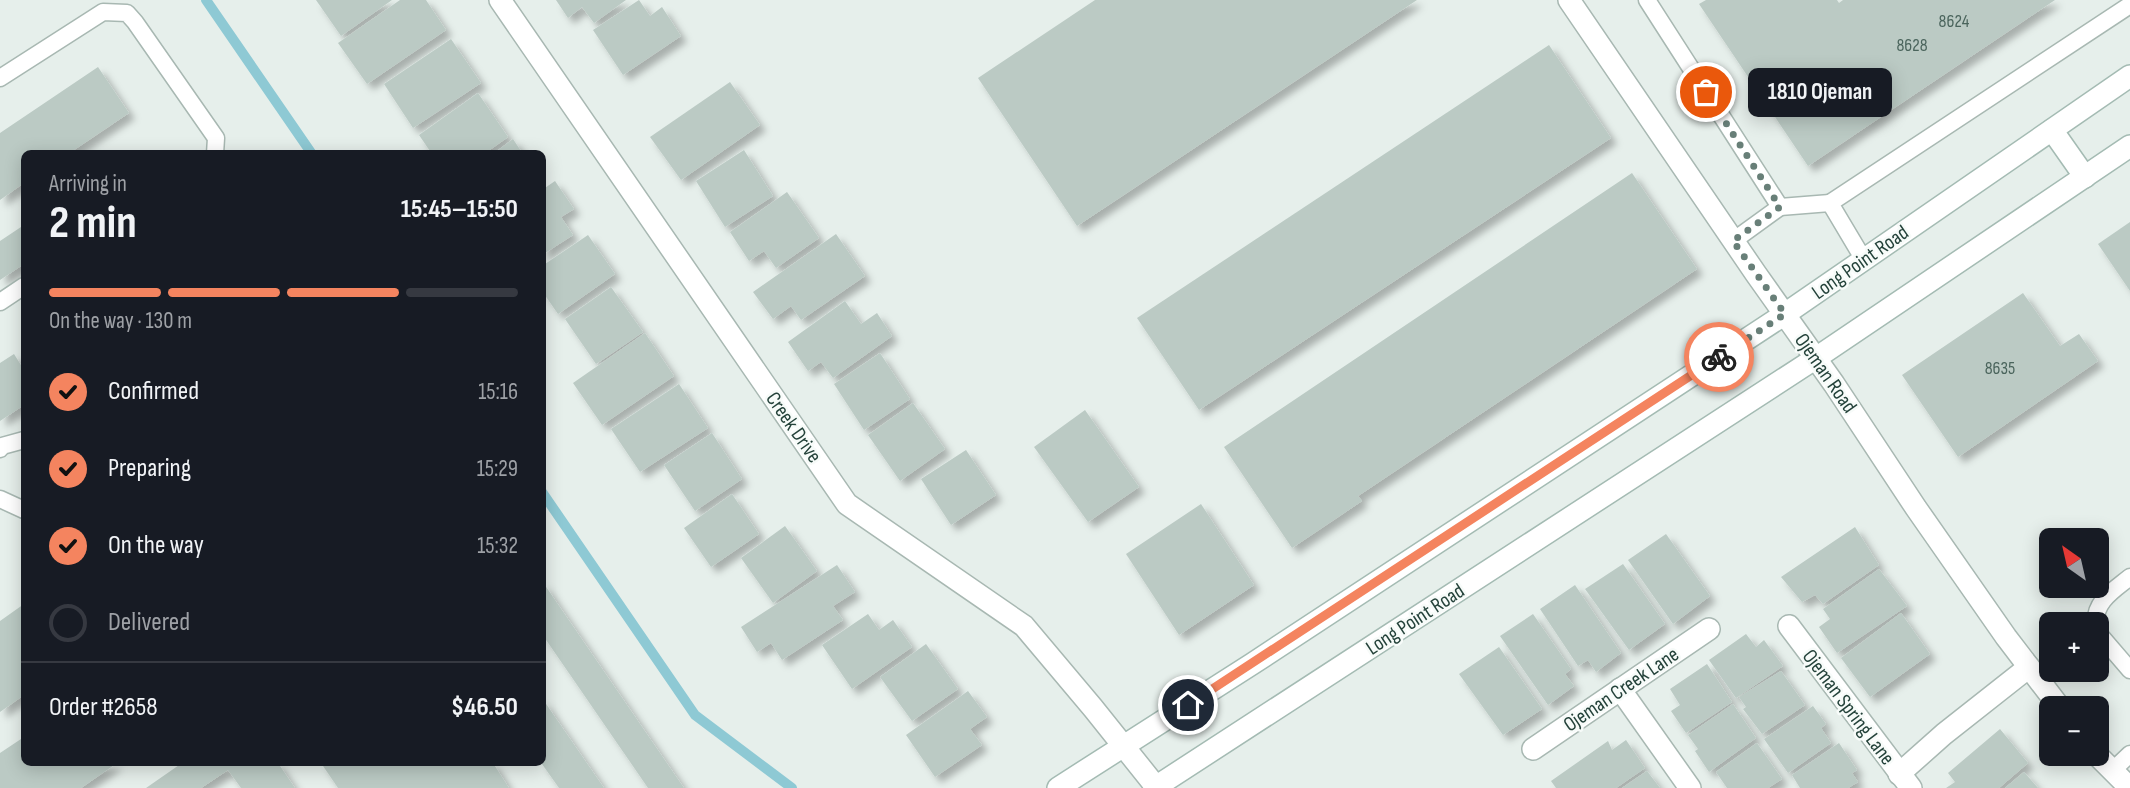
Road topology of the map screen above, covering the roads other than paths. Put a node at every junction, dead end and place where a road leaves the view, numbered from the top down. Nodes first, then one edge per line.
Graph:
1 (500, 0) edge
2 (1569, 0) edge
3 (1647, 0) edge
4 (2130, 5) edge
5 (2130, 76) edge
6 (0, 78) edge
7 (2052, 130) junction
8 (2130, 146) edge
9 (215, 150) edge
10 (2085, 177) junction
11 (1830, 203) junction
12 (1780, 207) junction
13 (1733, 241) junction
14 (1864, 260) junction
15 (21, 288) edge
16 (0, 302) edge
17 (1785, 314) junction
18 (1816, 358) junction
19 (21, 441) edge
20 (0, 449) edge
21 (0, 499) edge
22 (21, 509) edge
23 (2130, 577) edge
24 (2097, 612) edge
25 (1789, 626) dead end
26 (1709, 629) dead end
27 (2109, 646) edge
28 (2029, 667) junction
29 (2130, 670) edge
30 (1620, 689) junction
31 (2051, 696) edge
32 (1124, 747) junction
33 (1533, 749) dead end
34 (2130, 754) edge
35 (2107, 766) edge
36 (2112, 771) junction
37 (1905, 781) edge
38 (1058, 788) edge
39 (1155, 788) edge
40 (1690, 788) edge
41 (2130, 788) edge

1 - 32 street, Creek Drive
2 - 13 street, Ojeman Road
3 - 12 lane
4 - 11 lane
5 - 7 street, Long Point Road
6 - 9 lane
7 - 10 street
7 - 14 street, Long Point Road
8 - 10 street, Long Point Road
10 - 18 street, Long Point Road
11 - 12 lane
11 - 14 lane
12 - 13 lane
13 - 17 street, Ojeman Road
14 - 17 street, Long Point Road
15 - 16 lane
17 - 18 street, Ojeman Road
17 - 32 street, Long Point Road
18 - 28 street, Ojeman Road
18 - 39 street, Long Point Road
19 - 20 lane
21 - 22 lane
23 - 24 lane
25 - 37 street, Ojeman Spring Lane
26 - 30 street, Ojeman Creek Lane
27 - 29 lane
28 - 31 street, Ojeman Road
28 - 37 street
30 - 33 street, Ojeman Creek Lane
30 - 40 street
32 - 38 street, Long Point Road
32 - 39 street, Creek Drive
34 - 36 lane
35 - 36 street
36 - 41 street

